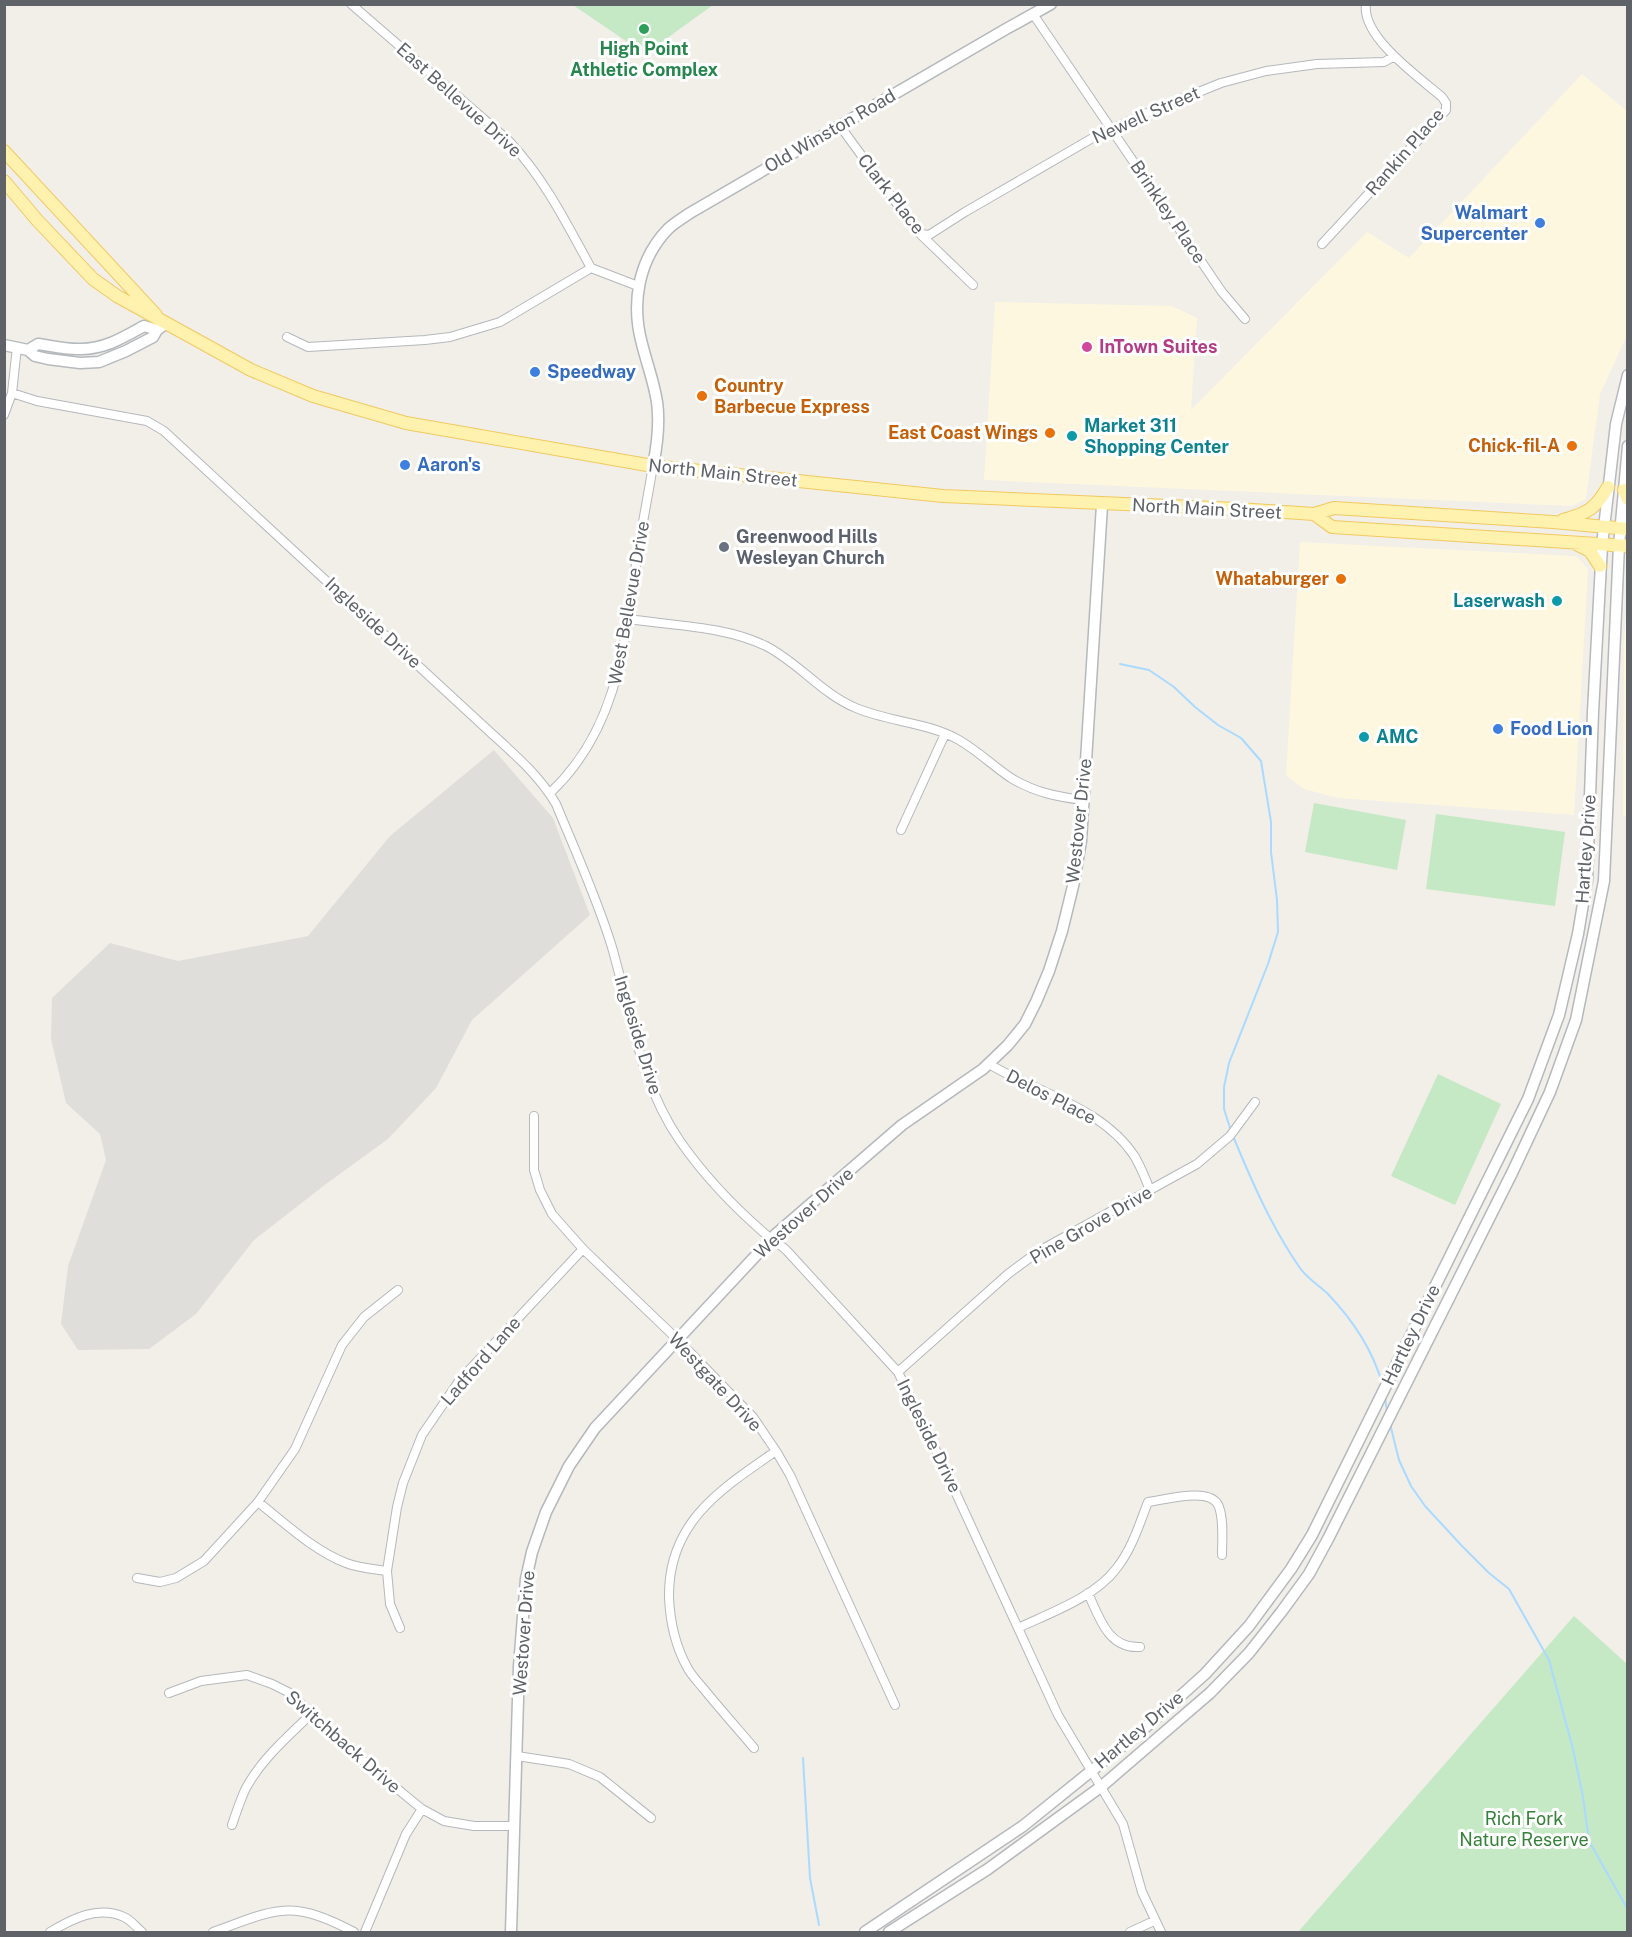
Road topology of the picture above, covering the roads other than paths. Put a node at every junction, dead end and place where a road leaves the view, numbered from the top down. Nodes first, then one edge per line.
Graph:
1 (351, 4) edge
2 (1051, 4) edge
3 (1366, 4) edge
4 (1033, 14) junction
5 (1393, 57) junction
6 (840, 126) junction
7 (1111, 129) junction
8 (4, 151) edge
9 (4, 181) edge
10 (921, 234) junction
11 (1322, 244) dead end
12 (591, 268) junction
13 (972, 285) dead end
14 (638, 286) junction
15 (1245, 319) dead end
16 (161, 327) junction
17 (287, 337) dead end
18 (4, 345) edge
19 (16, 347) junction
20 (1628, 375) edge
21 (12, 393) junction
22 (4, 415) edge
23 (1628, 446) edge
24 (653, 466) junction
25 (1608, 487) junction
26 (1626, 494) edge
27 (1102, 505) junction
28 (1314, 514) junction
29 (1553, 522) junction
30 (1603, 526) junction
31 (1624, 528) edge
32 (1575, 543) junction
33 (1602, 544) junction
34 (1623, 546) edge
35 (1600, 566) junction
36 (629, 619) junction
37 (945, 734) junction
38 (550, 793) junction
39 (1084, 800) junction
40 (901, 830) dead end
41 (989, 1064) junction
42 (1255, 1102) dead end
43 (534, 1116) dead end
44 (1150, 1191) junction
45 (772, 1240) junction
46 (583, 1249) junction
47 (398, 1290) dead end
48 (678, 1340) junction
49 (897, 1372) junction
50 (776, 1451) junction
51 (258, 1502) junction
52 (1222, 1555) dead end
53 (387, 1571) junction
54 (137, 1578) dead end
55 (1088, 1593) junction
56 (400, 1628) dead end
57 (1018, 1628) junction
58 (1140, 1647) dead end
59 (169, 1693) dead end
60 (895, 1705) dead end
61 (312, 1713) junction
62 (754, 1748) dead end
63 (518, 1756) junction
64 (1092, 1770) junction
65 (1102, 1786) junction
66 (422, 1809) junction
67 (651, 1818) dead end
68 (232, 1825) dead end
69 (513, 1826) junction
70 (1154, 1921) junction
71 (50, 1932) edge
72 (142, 1932) edge
73 (213, 1932) edge
74 (354, 1932) edge
75 (366, 1932) edge
76 (511, 1932) edge
77 (865, 1932) edge
78 (889, 1932) edge
79 (1130, 1932) edge
80 (1161, 1932) edge

1 - 12 street, East Bellevue Drive
2 - 4 street, Old Winston Road
3 - 5 street, Rankin Place
4 - 6 street, Old Winston Road
4 - 7 street, Brinkley Place
5 - 7 street, Newell Street
5 - 11 street, Rankin Place
6 - 10 street, Clark Place
6 - 14 street, Old Winston Road
7 - 10 street, Newell Street
7 - 15 street, Brinkley Place
8 - 16 main road
9 - 16 main road, North Main Street
10 - 13 street, Clark Place
12 - 14 street
12 - 17 street
14 - 24 street, Old Winston Road
16 - 19 street
16 - 24 main road, North Main Street
18 - 19 street
19 - 21 street
20 - 25 street, Hartley Drive
21 - 22 street
21 - 38 street, Ingleside Drive
23 - 26 street, Hartley Drive
24 - 27 main road, North Main Street
24 - 36 street, West Bellevue Drive
25 - 29 main road
25 - 30 street, Hartley Drive
26 - 31 street, Hartley Drive
27 - 28 main road, North Main Street
27 - 39 street, Westover Drive
28 - 29 main road, North Main Street
28 - 32 main road, North Main Street
29 - 30 main road, North Main Street
30 - 31 main road, North Main Street
30 - 33 street, Hartley Drive
31 - 34 street, Hartley Drive
32 - 33 main road, North Main Street
32 - 35 main road
33 - 34 main road, North Main Street
33 - 35 street, Hartley Drive
34 - 65 street, Hartley Drive
35 - 64 street, Hartley Drive
36 - 37 street
36 - 38 street, West Bellevue Drive
37 - 39 street
37 - 40 street
38 - 45 street, Ingleside Drive
39 - 41 street, Westover Drive
41 - 44 street, Delos Place
41 - 45 street, Westover Drive
42 - 44 street, Pine Grove Drive
43 - 46 street, Westgate Drive
44 - 49 street, Pine Grove Drive
45 - 48 street, Westover Drive
45 - 49 street, Ingleside Drive
46 - 48 street, Westgate Drive
46 - 53 street, Ladford Lane
47 - 51 street
48 - 50 street, Westgate Drive
48 - 63 street, Westover Drive
49 - 57 street, Ingleside Drive
50 - 60 street, Westgate Drive
50 - 62 street
51 - 53 street
51 - 54 street
52 - 55 street
53 - 56 street, Ladford Lane
55 - 57 street
55 - 58 street
57 - 64 street, Ingleside Drive
59 - 61 street, Switchback Drive
61 - 66 street, Switchback Drive
61 - 68 street
63 - 67 street
63 - 69 street, Westover Drive
64 - 65 street, Ingleside Drive
64 - 77 street, Hartley Drive
65 - 70 street, Ingleside Drive
65 - 78 street, Hartley Drive
66 - 69 street, Switchback Drive
66 - 75 street
69 - 76 street, Westover Drive
70 - 79 street
70 - 80 street, Ingleside Drive
71 - 72 street
73 - 74 street

